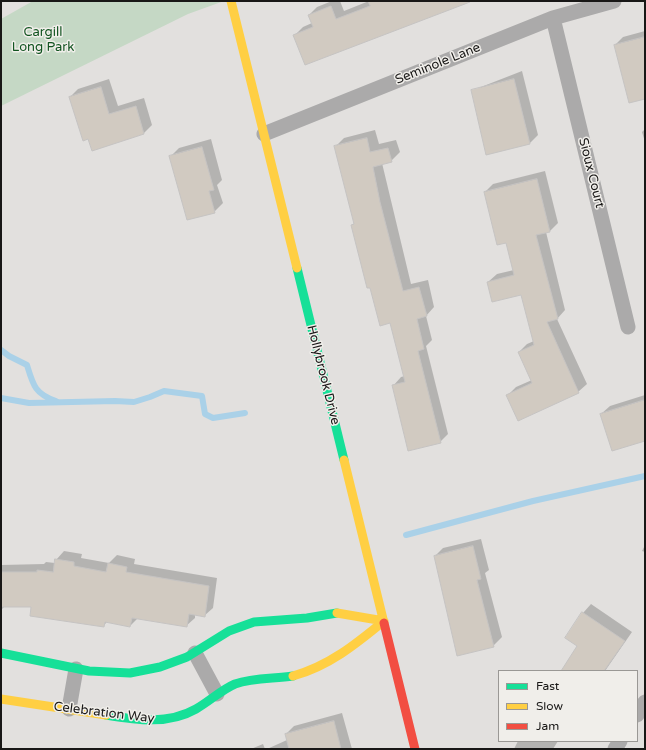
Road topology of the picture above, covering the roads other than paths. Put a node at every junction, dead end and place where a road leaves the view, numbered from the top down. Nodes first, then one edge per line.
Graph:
1 (231, 1) edge
2 (614, 1) edge
3 (553, 18) junction
4 (264, 134) junction
5 (628, 328) dead end
6 (384, 621) junction
7 (1, 653) edge
8 (195, 653) junction
9 (76, 669) junction
10 (217, 694) junction
11 (1, 699) edge
12 (645, 702) edge
13 (69, 709) junction
14 (638, 712) edge
15 (414, 749) edge

1 - 4 street, Hollybrook Drive
2 - 3 street, Seminole Lane
3 - 4 street, Seminole Lane
3 - 5 street, Sioux Court
4 - 6 street, Hollybrook Drive
6 - 8 street
6 - 10 street, Celebration Way
6 - 15 street, Hollybrook Drive
7 - 9 street
8 - 9 street
8 - 10 street
9 - 13 street
10 - 13 street, Celebration Way
11 - 13 street, Celebration Way
12 - 14 street

